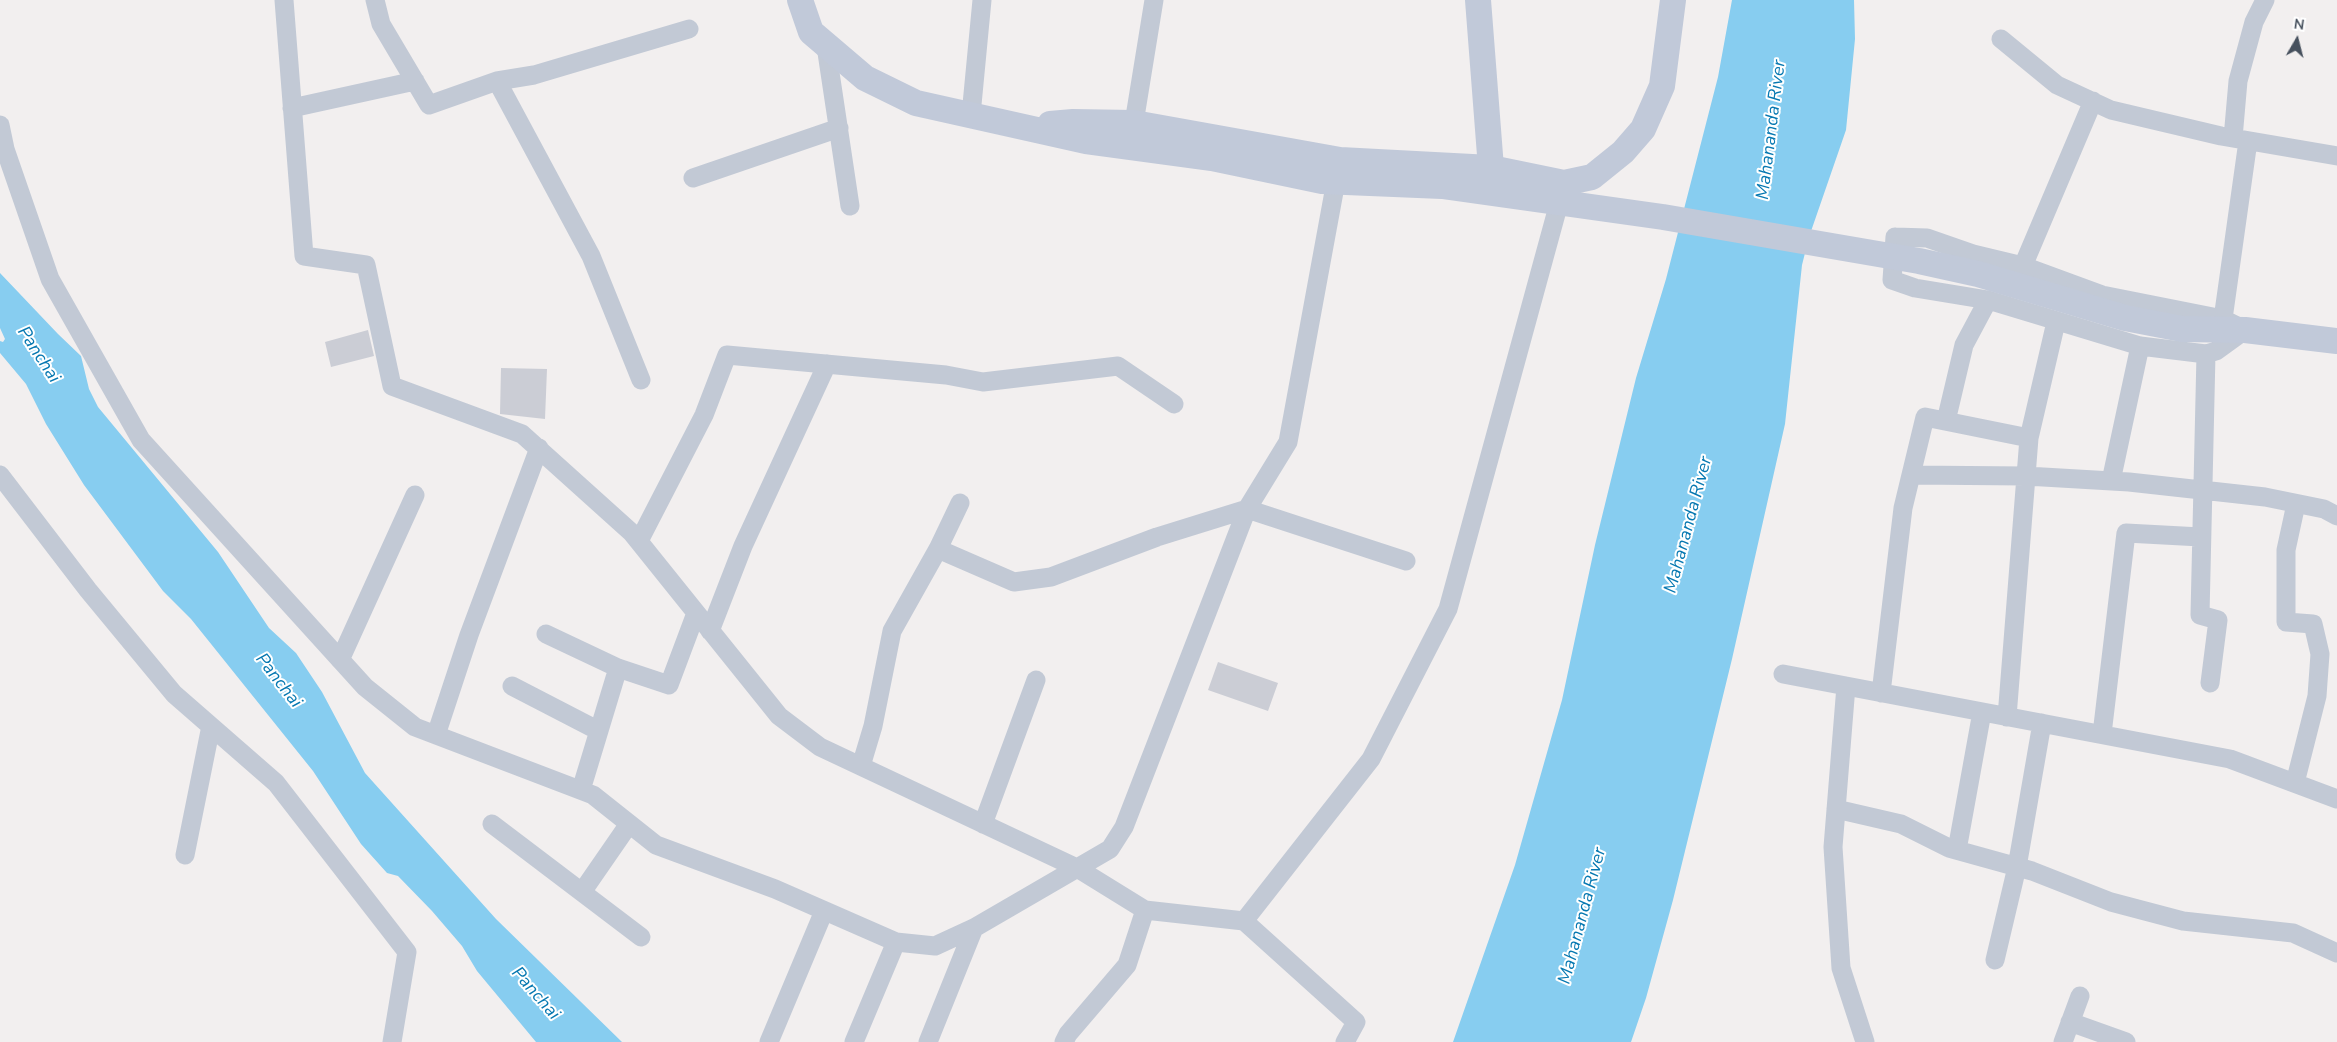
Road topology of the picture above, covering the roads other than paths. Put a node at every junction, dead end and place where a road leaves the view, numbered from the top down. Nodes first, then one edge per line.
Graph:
1 (284, 0) edge
2 (375, 0) edge
3 (800, 0) edge
4 (982, 0) edge
5 (1154, 0) edge
6 (1478, 0) edge
7 (1673, 0) edge
8 (2265, 0) edge
9 (689, 29) dead end
10 (2001, 39) dead end
11 (826, 46) junction
12 (497, 80) junction
13 (416, 81) junction
14 (2093, 102) junction
15 (292, 108) junction
16 (971, 115) junction
17 (1134, 123) junction
18 (0, 125) edge
19 (1024, 127) junction
20 (839, 128) junction
21 (2241, 139) junction
22 (2337, 156) edge
23 (1340, 160) junction
24 (1492, 168) junction
25 (693, 178) dead end
26 (1564, 183) junction
27 (850, 206) dead end
28 (2022, 266) junction
29 (1988, 300) junction
30 (2056, 322) junction
31 (2234, 324) junction
32 (2337, 341) edge
33 (2140, 346) junction
34 (2206, 354) junction
35 (827, 364) junction
36 (641, 380) dead end
37 (1174, 404) dead end
38 (1946, 421) junction
39 (2029, 438) junction
40 (539, 448) junction
41 (0, 475) edge
42 (1911, 475) junction
43 (2026, 476) junction
44 (2111, 481) junction
45 (2202, 490) junction
46 (415, 495) dead end
47 (960, 503) dead end
48 (2296, 504) junction
49 (1248, 509) junction
50 (2337, 516) edge
51 (2201, 537) junction
52 (639, 541) junction
53 (938, 549) junction
54 (1406, 561) dead end
55 (696, 613) junction
56 (710, 631) junction
57 (546, 634) dead end
58 (340, 660) junction
59 (618, 668) junction
60 (1783, 674) dead end
61 (1036, 680) dead end
62 (2210, 683) dead end
63 (512, 686) dead end
64 (1846, 686) junction
65 (1881, 693) junction
66 (1982, 712) junction
67 (2007, 716) junction
68 (2042, 723) junction
69 (211, 726) junction
70 (599, 731) junction
71 (2102, 734) junction
72 (436, 735) junction
73 (861, 766) junction
74 (2295, 783) junction
75 (581, 790) junction
76 (2337, 799) edge
77 (1836, 809) junction
78 (492, 824) dead end
79 (629, 824) junction
80 (983, 824) junction
81 (1957, 850) junction
82 (185, 855) dead end
83 (2017, 867) junction
84 (1077, 868) junction
85 (582, 892) junction
86 (1145, 910) junction
87 (824, 911) junction
88 (1244, 921) junction
89 (974, 928) junction
90 (641, 937) dead end
91 (896, 942) junction
92 (2337, 953) edge
93 (1995, 960) dead end
94 (2080, 996) dead end
95 (2070, 1022) junction
96 (392, 1042) edge
97 (769, 1042) edge
98 (854, 1042) edge
99 (928, 1042) edge
100 (1064, 1042) edge
101 (1345, 1042) edge
102 (1865, 1042) edge
103 (2063, 1042) edge
104 (2126, 1042) edge

1 - 15 street
2 - 13 street
3 - 11 street
4 - 16 street
5 - 17 street
6 - 24 street
7 - 26 street
8 - 21 street
9 - 12 street
10 - 14 street
11 - 16 street
11 - 20 street
12 - 13 street
12 - 36 street
13 - 15 street
14 - 21 street
14 - 28 street
15 - 40 street
16 - 19 street
17 - 19 street
17 - 23 street
18 - 58 street
19 - 31 street
20 - 25 street
20 - 27 street
21 - 22 street
21 - 31 street
23 - 24 street
23 - 49 street
24 - 26 street
26 - 88 street
28 - 29 street
28 - 31 street
29 - 30 street
29 - 38 street
30 - 33 street
30 - 39 street
31 - 32 street
31 - 34 street
33 - 34 street
33 - 44 street
34 - 45 street
35 - 37 street
35 - 52 street
35 - 56 street
38 - 39 street
38 - 42 street
39 - 43 street
40 - 52 street
40 - 72 street
41 - 69 street
42 - 43 street
42 - 65 street
43 - 44 street
43 - 67 street
44 - 45 street
45 - 48 street
45 - 51 street
46 - 58 street
47 - 53 street
48 - 50 street
48 - 74 street
49 - 53 street
49 - 54 street
49 - 84 street
51 - 62 street
51 - 71 street
52 - 55 street
53 - 73 street
55 - 56 street
55 - 59 street
56 - 73 street
57 - 59 street
58 - 72 street
59 - 70 street
60 - 64 street
61 - 80 street
63 - 70 street
64 - 65 street
64 - 77 street
65 - 66 street
66 - 67 street
66 - 81 street
67 - 68 street
68 - 71 street
68 - 83 street
69 - 82 street
69 - 96 street
70 - 75 street
71 - 74 street
72 - 75 street
73 - 80 street
74 - 76 street
75 - 79 street
77 - 81 street
77 - 102 street
78 - 85 street
79 - 85 street
79 - 87 street
80 - 84 street
81 - 83 street
83 - 92 street
83 - 93 street
84 - 86 street
84 - 89 street
85 - 90 street
86 - 88 street
86 - 100 street
87 - 91 street
87 - 97 street
88 - 101 street
89 - 91 street
89 - 99 street
91 - 98 street
94 - 95 street
95 - 103 street
95 - 104 street

